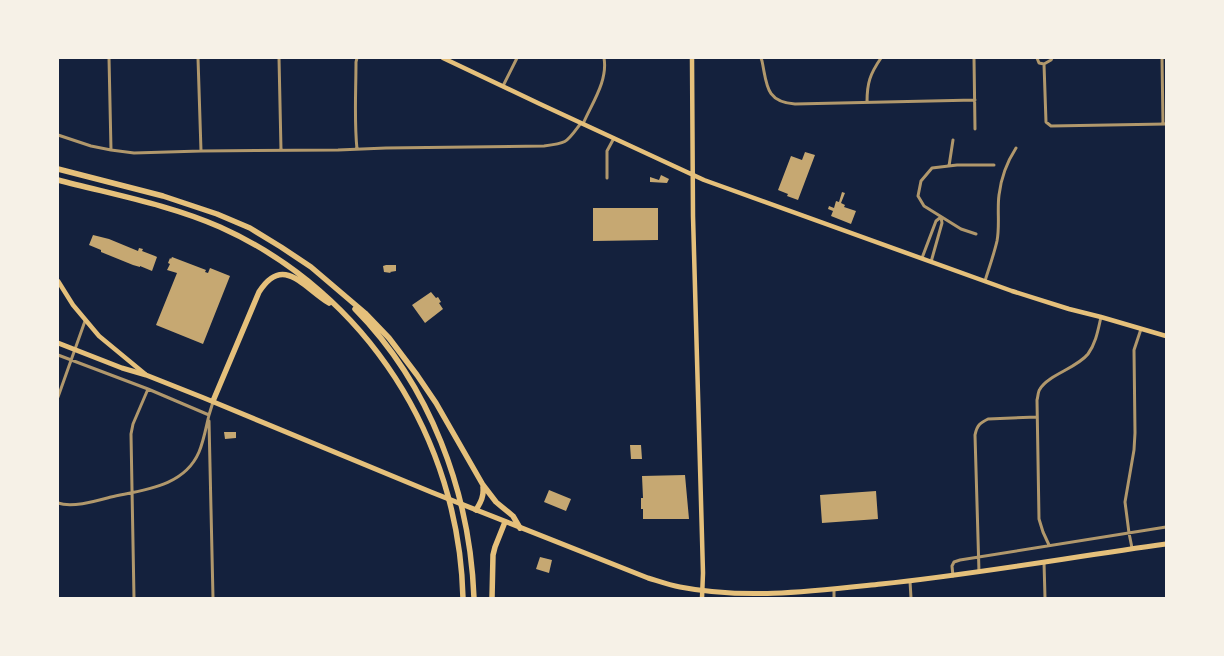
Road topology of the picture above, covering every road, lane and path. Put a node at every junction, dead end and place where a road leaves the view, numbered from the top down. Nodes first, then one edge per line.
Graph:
1 (110, 58) edge
2 (198, 58) edge
3 (279, 58) edge
4 (357, 58) edge
5 (443, 58) edge
6 (517, 58) edge
7 (604, 58) edge
8 (692, 58) edge
9 (761, 58) edge
10 (881, 58) edge
11 (974, 58) edge
12 (1037, 58) edge
13 (1052, 58) edge
14 (1162, 58) edge
15 (1044, 64) junction
16 (503, 86) junction
17 (975, 100) junction
18 (867, 102) junction
19 (582, 123) junction
20 (1165, 124) edge
21 (975, 128) dead end
22 (58, 135) edge
23 (614, 138) junction
24 (953, 140) dead end
25 (1016, 148) dead end
26 (357, 149) junction
27 (111, 150) junction
28 (281, 150) junction
29 (201, 151) junction
30 (994, 165) dead end
31 (949, 166) junction
32 (58, 169) edge
33 (693, 174) junction
34 (607, 178) dead end
35 (58, 180) edge
36 (941, 217) junction
37 (976, 234) dead end
38 (922, 258) junction
39 (931, 262) junction
40 (58, 281) edge
41 (985, 282) junction
42 (331, 284) junction
43 (342, 311) junction
44 (1101, 317) junction
45 (85, 321) junction
46 (1141, 329) junction
47 (1166, 336) edge
48 (58, 343) edge
49 (74, 350) junction
50 (58, 355) edge
51 (71, 360) junction
52 (146, 375) junction
53 (148, 390) junction
54 (58, 397) edge
55 (213, 402) junction
56 (209, 415) junction
57 (1037, 417) junction
58 (483, 485) junction
59 (132, 492) junction
60 (58, 504) edge
61 (476, 510) junction
62 (505, 522) junction
63 (1166, 527) edge
64 (520, 528) junction
65 (1129, 533) junction
66 (1166, 544) edge
67 (1049, 545) junction
68 (1133, 549) junction
69 (978, 557) junction
70 (1044, 562) junction
71 (979, 572) junction
72 (954, 576) junction
73 (910, 581) junction
74 (834, 589) junction
75 (702, 590) junction
76 (134, 598) edge
77 (213, 598) edge
78 (464, 598) edge
79 (474, 598) edge
80 (492, 598) edge
81 (702, 598) edge
82 (834, 598) edge
83 (911, 598) edge
84 (1045, 598) edge

1 - 27 street
2 - 29 street
3 - 28 street
4 - 26 street
5 - 16 main road
6 - 16 street
7 - 19 street
8 - 33 main road
9 - 18 street
10 - 18 street
11 - 17 street
12 - 15 street
13 - 15 street
14 - 20 street
15 - 20 street
16 - 19 main road
17 - 18 street
17 - 21 street
19 - 23 main road
19 - 26 street
22 - 27 street
23 - 33 main road
23 - 34 street
24 - 31 street
25 - 41 street
26 - 28 street
27 - 29 street
28 - 29 street
30 - 31 street
31 - 36 street
32 - 42 highway
33 - 38 main road
33 - 75 main road
35 - 43 highway
36 - 37 street
36 - 38 street
36 - 39 street
38 - 39 main road
39 - 41 main road
40 - 45 main road
41 - 44 main road
42 - 58 highway
42 - 79 highway
43 - 55 highway
43 - 78 highway
44 - 46 main road
44 - 57 street
45 - 49 street
45 - 52 main road
46 - 47 main road
46 - 65 street
48 - 49 main road
49 - 51 street
49 - 52 main road
50 - 51 street
51 - 53 street
51 - 54 street
52 - 55 main road
53 - 56 street
53 - 59 street
55 - 56 street
55 - 61 main road
56 - 59 street
56 - 77 street
57 - 67 street
57 - 69 street
58 - 61 highway
58 - 64 highway
59 - 60 street
59 - 76 street
61 - 62 main road
62 - 64 main road
62 - 80 highway
63 - 65 street
64 - 75 main road
65 - 67 street
65 - 68 street
66 - 68 main road
67 - 69 street
68 - 70 main road
69 - 71 street
69 - 72 street
70 - 71 main road
70 - 84 street
71 - 72 main road
72 - 73 main road
73 - 74 main road
73 - 83 street
74 - 75 main road
74 - 82 street
75 - 81 main road

